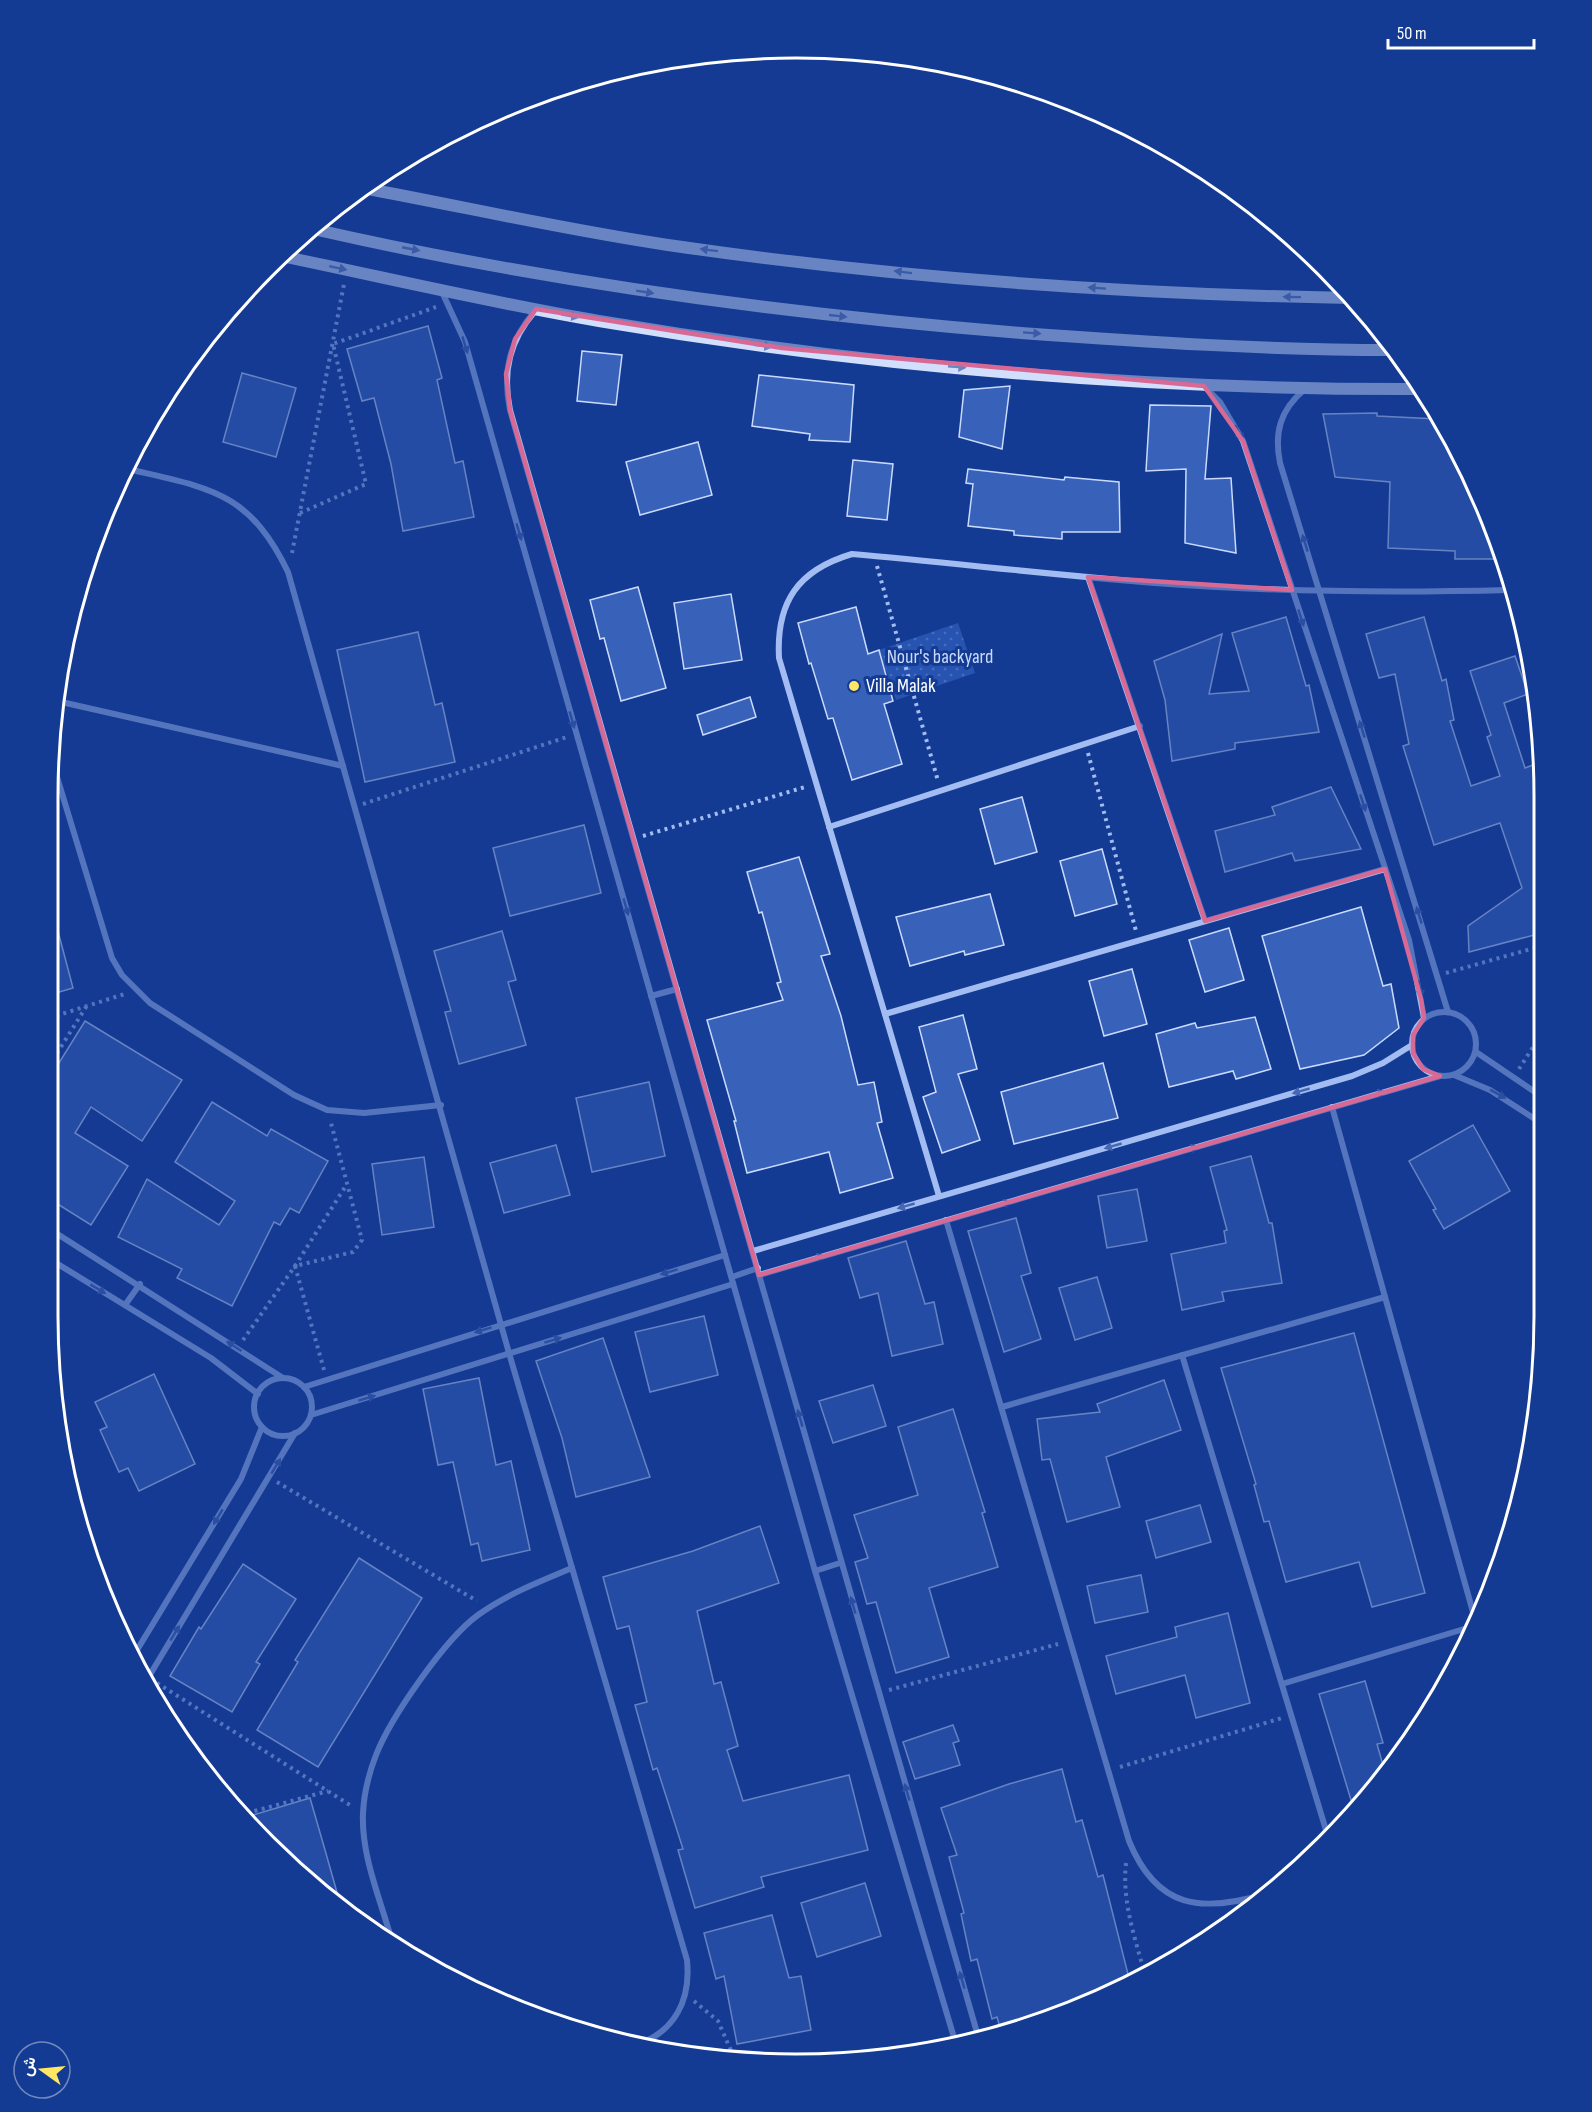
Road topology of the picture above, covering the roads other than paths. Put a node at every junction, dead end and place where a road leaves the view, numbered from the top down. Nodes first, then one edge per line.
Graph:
1 (376, 190) edge
2 (323, 231) edge
3 (293, 258) edge
4 (445, 297) junction
5 (1338, 298) edge
6 (536, 309) junction
7 (1383, 350) edge
8 (1204, 386) junction
9 (1411, 389) edge
10 (1305, 390) junction
11 (135, 471) edge
12 (1088, 578) junction
13 (1292, 590) junction
14 (1503, 590) edge
15 (1319, 591) junction
16 (65, 703) edge
17 (1140, 726) junction
18 (343, 766) junction
19 (59, 783) edge
20 (830, 827) junction
21 (1385, 868) junction
22 (1205, 921) junction
23 (677, 989) junction
24 (651, 996) junction
25 (1448, 1011) junction
26 (885, 1014) junction
27 (1424, 1018) junction
28 (1412, 1045) junction
29 (1476, 1052) junction
30 (1454, 1075) junction
31 (1440, 1076) junction
32 (1534, 1091) edge
33 (441, 1105) junction
34 (1332, 1107) junction
35 (1534, 1118) edge
36 (939, 1196) junction
37 (946, 1220) junction
38 (58, 1234) edge
39 (753, 1251) junction
40 (725, 1255) junction
41 (58, 1264) edge
42 (759, 1272) junction
43 (733, 1281) junction
44 (140, 1284) junction
45 (1385, 1297) junction
46 (125, 1305) junction
47 (501, 1325) junction
48 (509, 1353) junction
49 (1182, 1354) junction
50 (283, 1378) junction
51 (304, 1387) junction
52 (258, 1394) junction
53 (1002, 1407) junction
54 (311, 1415) junction
55 (262, 1427) junction
56 (295, 1433) junction
57 (840, 1563) junction
58 (572, 1568) junction
59 (815, 1570) junction
60 (1471, 1611) edge
61 (1463, 1629) edge
62 (138, 1648) edge
63 (151, 1673) edge
64 (1282, 1684) junction
65 (1325, 1828) edge
66 (1248, 1898) edge
67 (389, 1931) edge
68 (976, 2030) edge
69 (954, 2036) edge
70 (651, 2039) edge

5 -> 1 main road
2 -> 7 main road
3 -> 4 main road
4 - 6 main road
4 -> 24 street
6 -> 8 main road
6 - 23 street
8 - 10 main road
8 -> 13 street
9 - 10 main road
15 -> 10 street
11 - 18 street
12 - 13 street
12 - 17 street
12 - 20 street
13 - 15 street
13 -> 21 street
14 - 15 street
25 -> 15 street
16 - 18 street
17 - 20 street
17 - 22 street
18 - 33 street
19 - 33 street
20 - 26 street
21 - 22 street
21 -> 27 street
22 - 26 street
23 - 24 street
23 - 39 street
24 - 40 street
25 - 27 street
25 - 29 street
26 - 36 street
27 - 28 street
28 - 31 street
28 -> 36 street
29 - 30 street
29 - 32 street
30 - 31 street
30 -> 35 street
34 -> 31 street
33 - 47 street
37 -> 34 street
34 - 45 street
36 -> 39 street
42 -> 37 street
37 - 53 street
38 - 44 street
39 - 42 street
40 - 43 street
40 -> 47 street
41 -> 46 street
42 - 43 street
57 -> 42 street
48 -> 43 street
43 - 59 street
44 - 46 street
50 -> 44 street
45 - 49 street
45 - 60 street
46 - 52 street
47 - 48 street
47 -> 51 street
54 -> 48 street
48 - 58 street
49 - 53 street
49 - 64 street
50 - 51 street
50 - 52 street
51 - 54 street
52 - 55 street
53 - 66 street
54 - 56 street
55 - 56 street
55 -> 62 street
63 -> 56 street
57 - 59 street
68 -> 57 street
58 - 67 street
58 - 70 street
59 - 69 street
61 - 64 street
64 - 65 street

